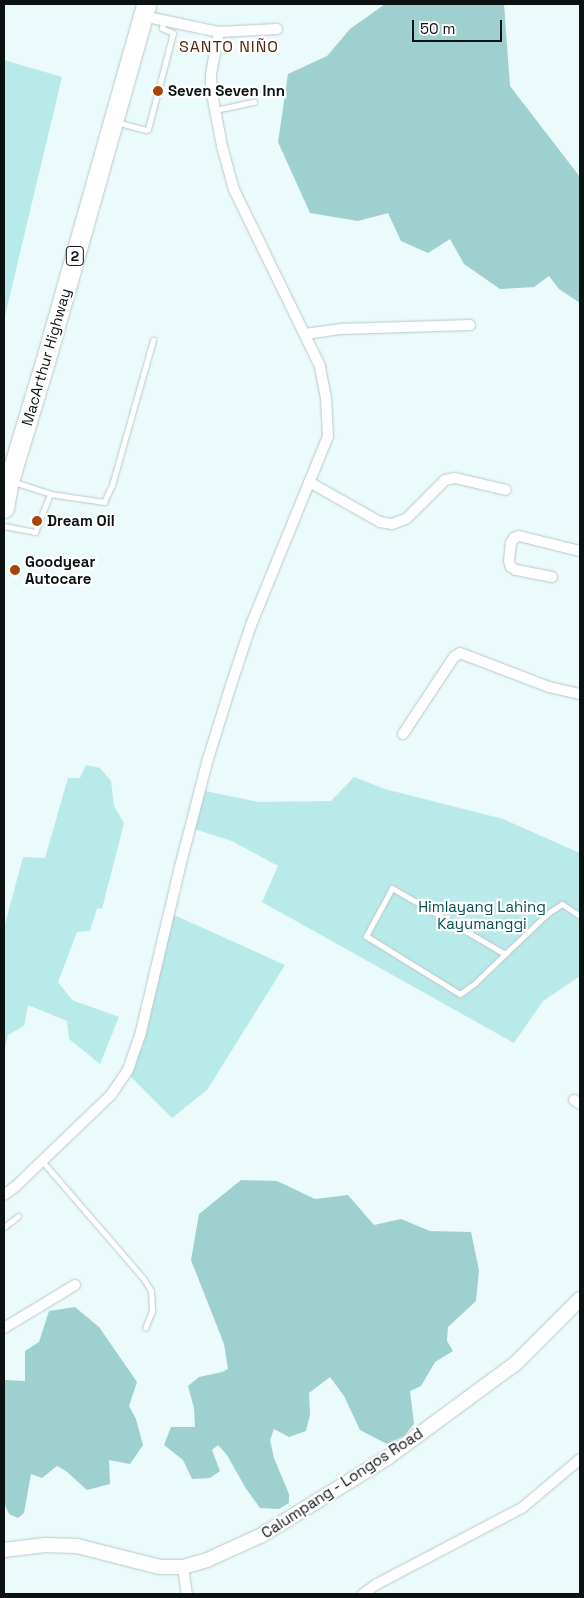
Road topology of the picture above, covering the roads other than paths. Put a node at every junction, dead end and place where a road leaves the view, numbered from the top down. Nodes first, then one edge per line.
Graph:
1 (144, 10) edge
2 (163, 20) junction
3 (277, 29) dead end
4 (219, 32) junction
5 (254, 102) dead end
6 (215, 110) junction
7 (112, 121) junction
8 (470, 326) dead end
9 (305, 334) junction
10 (153, 340) dead end
11 (9, 480) junction
12 (309, 482) junction
13 (506, 490) dead end
14 (50, 494) junction
15 (4, 508) edge
16 (4, 526) edge
17 (580, 551) edge
18 (552, 577) dead end
19 (580, 694) edge
20 (403, 734) dead end
21 (580, 916) edge
22 (506, 954) junction
23 (42, 1161) junction
24 (4, 1195) edge
25 (18, 1216) dead end
26 (4, 1227) edge
27 (75, 1285) dead end
28 (580, 1299) edge
29 (4, 1328) edge
30 (146, 1328) dead end
31 (580, 1459) edge
32 (4, 1550) edge
33 (183, 1567) junction
34 (187, 1594) edge
35 (363, 1594) edge

1 - 2 street
1 - 7 highway, MacArthur Highway / 2
2 - 4 street
2 - 7 lane
3 - 4 street
4 - 6 street
5 - 6 lane
6 - 9 street
7 - 11 highway, MacArthur Highway / 2
8 - 9 street
9 - 12 street
10 - 14 lane
11 - 14 lane
11 - 15 highway, MacArthur Highway / 2
12 - 13 street
12 - 23 street
14 - 16 lane
17 - 18 street
19 - 20 street
21 - 22 lane
22 - 22 lane
23 - 24 street
23 - 30 lane
25 - 26 lane
27 - 29 street
28 - 33 street, Calumpang - Longos Road
31 - 35 street
32 - 33 street, Calumpang - Longos Road
33 - 34 street

